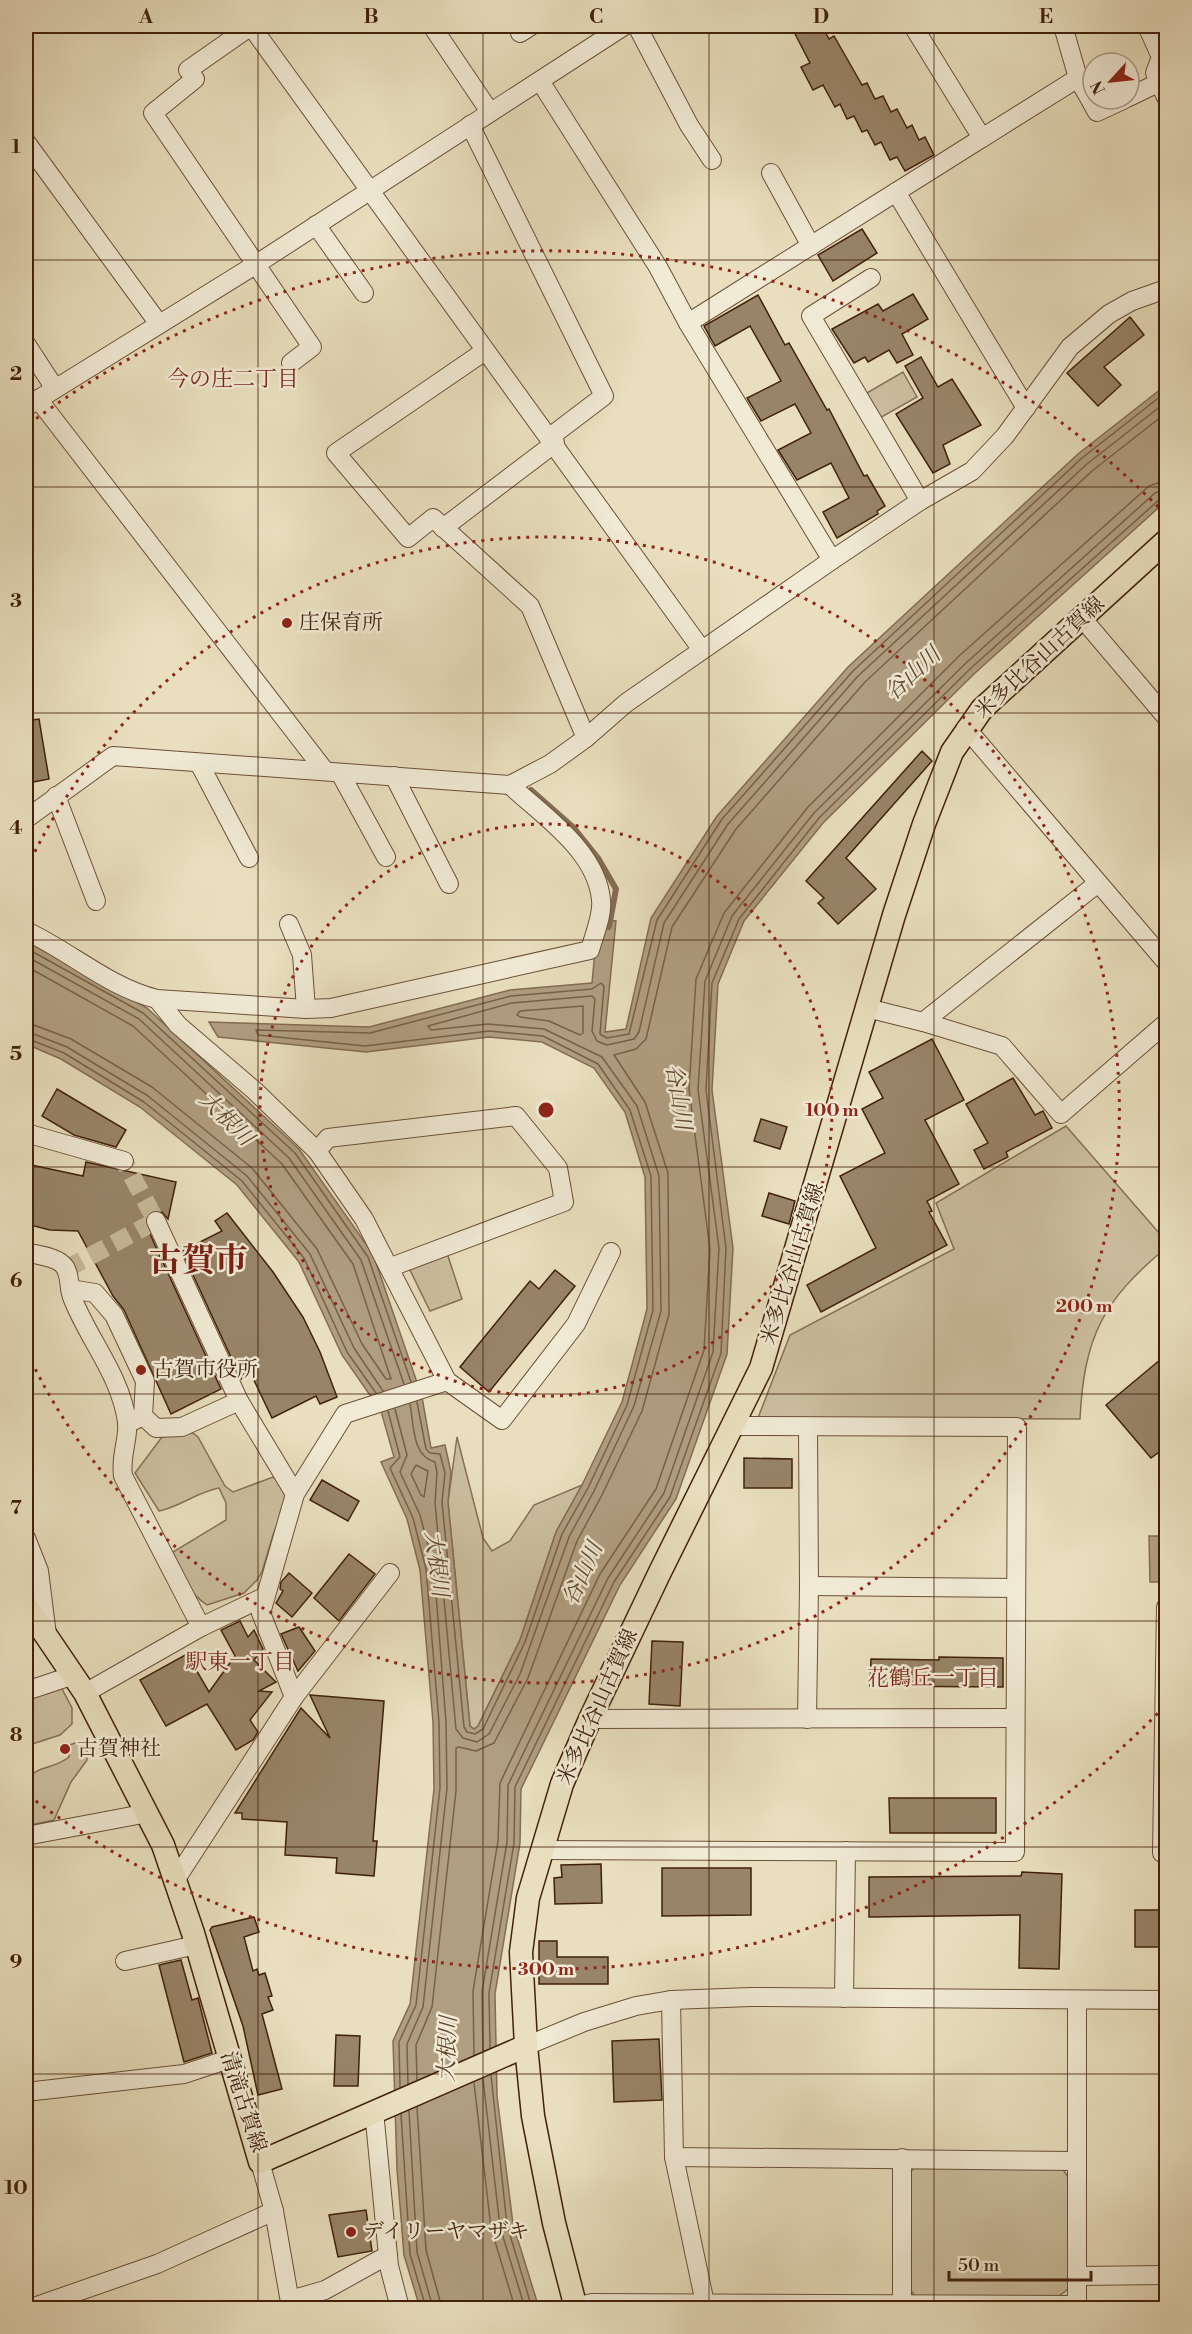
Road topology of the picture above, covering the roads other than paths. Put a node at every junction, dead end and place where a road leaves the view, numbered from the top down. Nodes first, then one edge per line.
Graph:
1 (251, 26) edge
2 (624, 26) edge
3 (637, 26) edge
4 (913, 26) edge
5 (1063, 26) edge
6 (1147, 26) edge
7 (426, 28) edge
8 (1078, 78) junction
9 (540, 81) junction
10 (1081, 84) edge
11 (1162, 90) edge
12 (1141, 94) edge
13 (490, 112) junction
14 (470, 125) junction
15 (982, 138) junction
16 (26, 142) edge
17 (712, 160) dead end
18 (771, 173) dead end
19 (368, 189) junction
20 (896, 192) junction
21 (316, 225) junction
22 (811, 246) junction
23 (255, 265) junction
24 (871, 278) dead end
25 (1167, 290) edge
26 (364, 293) dead end
27 (688, 323) junction
28 (159, 324) junction
29 (26, 344) edge
30 (485, 351) junction
31 (291, 363) dead end
32 (54, 387) junction
33 (32, 403) edge
34 (1026, 408) junction
35 (552, 440) junction
36 (920, 501) junction
37 (443, 528) junction
38 (1167, 541) edge
39 (832, 560) junction
40 (1082, 618) junction
41 (702, 650) junction
42 (1167, 717) edge
43 (966, 729) junction
44 (586, 738) junction
45 (199, 763) junction
46 (333, 772) junction
47 (394, 776) junction
48 (510, 785) junction
49 (56, 796) junction
50 (26, 819) edge
51 (386, 856) dead end
52 (249, 858) dead end
53 (1098, 883) junction
54 (449, 884) dead end
55 (96, 901) dead end
56 (289, 924) dead end
57 (26, 931) edge
58 (1167, 962) edge
59 (157, 999) junction
60 (867, 1008) junction
61 (306, 1009) junction
62 (922, 1022) junction
63 (1167, 1023) edge
64 (26, 1133) edge
65 (317, 1150) junction
66 (123, 1161) dead end
67 (156, 1221) dead end
68 (26, 1252) edge
69 (611, 1252) dead end
70 (391, 1267) junction
71 (70, 1288) junction
72 (447, 1381) junction
73 (239, 1401) junction
74 (135, 1420) junction
75 (735, 1426) junction
76 (808, 1427) junction
77 (295, 1494) junction
78 (26, 1538) edge
79 (390, 1573) dead end
80 (809, 1586) junction
81 (1016, 1588) junction
82 (264, 1597) junction
83 (26, 1606) edge
84 (1167, 1607) edge
85 (201, 1627) junction
86 (47, 1635) junction
87 (79, 1684) junction
88 (26, 1691) edge
89 (294, 1697) junction
90 (1015, 1718) junction
91 (590, 1719) junction
92 (807, 1719) junction
93 (1166, 1730) edge
94 (148, 1813) junction
95 (26, 1836) edge
96 (541, 1850) junction
97 (846, 1851) junction
98 (1167, 1853) edge
99 (176, 1879) junction
100 (196, 1945) junction
101 (125, 1961) dead end
102 (844, 1998) junction
103 (671, 2000) junction
104 (1077, 2000) junction
105 (1167, 2000) edge
106 (526, 2046) junction
107 (229, 2059) junction
108 (26, 2092) edge
109 (374, 2111) junction
110 (674, 2157) junction
111 (902, 2158) junction
112 (1077, 2161) junction
113 (260, 2162) junction
114 (274, 2211) junction
115 (388, 2255) junction
116 (1167, 2275) edge
117 (1078, 2276) junction
118 (26, 2293) edge
119 (902, 2304) junction
120 (291, 2305) edge
121 (705, 2306) edge
122 (582, 2307) edge
123 (1077, 2307) edge
124 (32, 2308) edge
125 (400, 2308) edge

1 - 19 street
1 - 23 street
2 - 9 street
3 - 17 street
4 - 15 street
5 - 8 street
6 - 11 street
7 - 13 street
8 - 10 street
8 - 15 street
9 - 13 street
9 - 27 street
11 - 12 street
13 - 14 street
14 - 19 street
14 - 35 street
15 - 20 street
16 - 28 street
18 - 22 street
19 - 21 street
19 - 30 street
20 - 22 street
20 - 34 street
21 - 23 street
21 - 26 street
22 - 27 street
23 - 28 street
23 - 31 street
24 - 36 street
25 - 34 street
27 - 39 street
28 - 32 street
29 - 32 street
30 - 35 street
30 - 37 street
32 - 33 street
33 - 46 street
34 - 36 street
35 - 37 street
35 - 41 street
36 - 39 street
37 - 44 street
38 - 40 main road, 米多比谷山古賀線
39 - 41 street
40 - 42 street
40 - 43 main road, 米多比谷山古賀線
41 - 44 street
43 - 53 street
43 - 60 main road, 米多比谷山古賀線
44 - 48 street
45 - 46 street
45 - 49 street
45 - 52 street
46 - 47 street
46 - 51 street
47 - 48 street
47 - 54 street
48 - 61 street
49 - 50 street
49 - 55 street
53 - 58 street
53 - 62 street
56 - 61 street
57 - 59 street
59 - 61 street
59 - 65 street
60 - 62 street
60 - 75 main road, 米多比谷山古賀線
62 - 63 street
64 - 66 street
65 - 70 street
65 - 70 street
67 - 73 street
68 - 71 street
69 - 72 street
70 - 72 street
71 - 74 street
71 - 74 street
72 - 77 street
73 - 74 street
73 - 77 street
74 - 85 street
75 - 76 street
75 - 91 main road, 米多比谷山古賀線
76 - 80 street
76 - 81 street
77 - 82 street
78 - 86 street
79 - 89 street
80 - 81 street
80 - 92 street
81 - 90 street
82 - 85 street
82 - 89 street
83 - 86 main road, 清滝古賀線
84 - 93 street
85 - 87 street
86 - 87 main road, 清滝古賀線
87 - 88 street
87 - 94 main road, 清滝古賀線
89 - 99 street
90 - 92 street
90 - 97 street
91 - 92 street
91 - 96 main road, 米多比谷山古賀線
93 - 98 street
94 - 95 street
94 - 99 main road, 清滝古賀線
96 - 97 street
96 - 106 main road, 米多比谷山古賀線
97 - 102 street
99 - 100 main road, 清滝古賀線
100 - 101 street
100 - 107 main road, 清滝古賀線
102 - 103 street
102 - 104 street
103 - 106 street
103 - 110 street
104 - 105 street
104 - 112 street
106 - 109 main road, 清滝古賀線
106 - 122 main road
107 - 108 street
107 - 113 main road, 清滝古賀線
109 - 113 main road, 清滝古賀線
109 - 115 street
110 - 111 street
110 - 121 street
111 - 112 street
111 - 119 street
112 - 117 street
113 - 114 street
114 - 120 street
114 - 124 street
115 - 120 street
115 - 125 street
116 - 117 street
117 - 123 street
118 - 124 street
119 - 121 street
119 - 123 street
121 - 122 street

